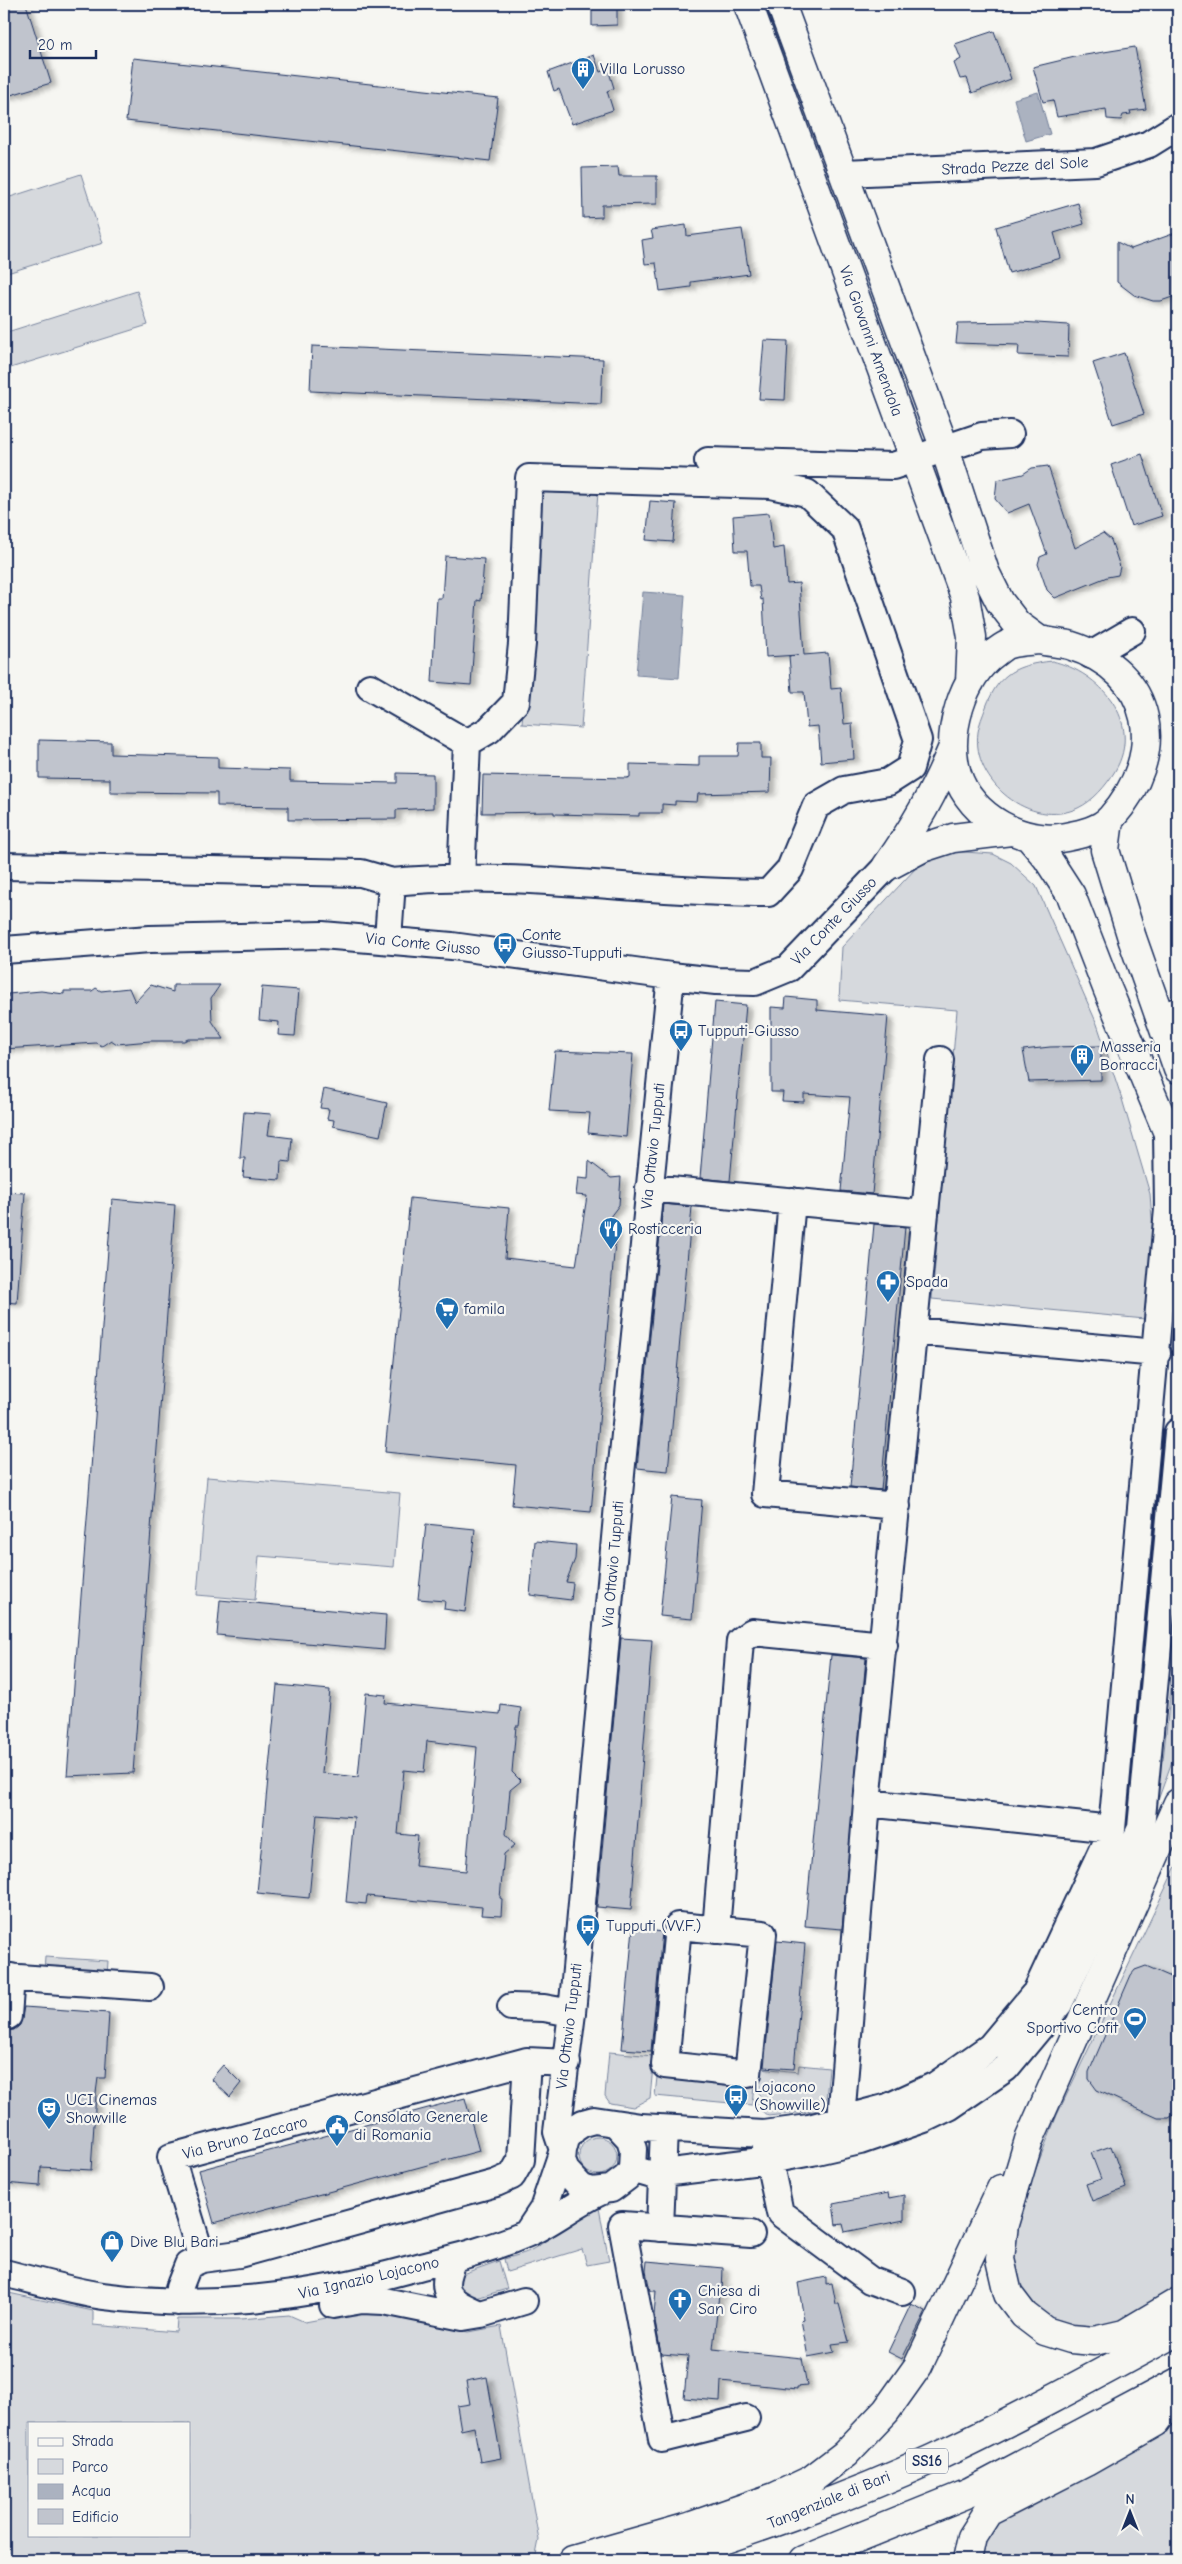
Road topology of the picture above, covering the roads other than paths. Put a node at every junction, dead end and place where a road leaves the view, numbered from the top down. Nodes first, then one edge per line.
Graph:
1 (748, 4) edge
2 (782, 4) edge
3 (1178, 126) edge
4 (844, 173) junction
5 (1010, 434) dead end
6 (945, 448) junction
7 (914, 459) junction
8 (708, 461) dead end
9 (1132, 631) dead end
10 (1039, 640) junction
11 (1091, 655) junction
12 (970, 682) junction
13 (370, 687) dead end
14 (467, 743) junction
15 (953, 746) junction
16 (1109, 820) junction
17 (1020, 834) junction
18 (4, 866) edge
19 (886, 868) junction
20 (461, 878) junction
21 (392, 882) junction
22 (388, 939) junction
23 (4, 950) edge
24 (671, 976) junction
25 (1169, 1014) edge
26 (940, 1060) dead end
27 (1178, 1070) edge
28 (1167, 1130) junction
29 (1178, 1157) edge
30 (649, 1188) junction
31 (792, 1201) junction
32 (925, 1214) junction
33 (915, 1331) junction
34 (1157, 1353) junction
35 (1178, 1432) edge
36 (897, 1506) junction
37 (884, 1644) junction
38 (867, 1803) junction
39 (1178, 1806) edge
40 (1112, 1828) junction
41 (716, 1930) junction
42 (8, 1977) edge
43 (150, 1988) dead end
44 (511, 2007) dead end
45 (572, 2013) junction
46 (8, 2016) dead end
47 (527, 2061) junction
48 (567, 2063) junction
49 (892, 2118) junction
50 (841, 2119) junction
51 (605, 2122) junction
52 (664, 2129) junction
53 (764, 2134) junction
54 (1029, 2140) junction
55 (563, 2150) junction
56 (769, 2160) junction
57 (632, 2169) junction
58 (663, 2173) junction
59 (602, 2191) junction
60 (660, 2228) junction
61 (527, 2234) junction
62 (751, 2234) dead end
63 (202, 2258) junction
64 (454, 2258) junction
65 (4, 2273) edge
66 (902, 2292) dead end
67 (282, 2297) junction
68 (524, 2301) dead end
69 (178, 2302) junction
70 (1178, 2302) edge
71 (481, 2314) junction
72 (1178, 2331) edge
73 (1178, 2382) edge
74 (1178, 2392) edge
75 (746, 2418) dead end
76 (573, 2560) edge
77 (662, 2560) edge
78 (803, 2560) edge
79 (967, 2560) edge

1 - 7 main road, Via Giovanni Amendola
2 - 4 main road, Via Giovanni Amendola
3 - 4 street, Strada Pezze del Sole
4 - 6 main road, Via Giovanni Amendola
5 - 6 street
6 - 7 street
6 - 10 main road, Via Giovanni Amendola
7 - 8 street
7 - 12 main road, Via Giovanni Amendola
9 - 11 street
10 - 11 main road, Via Giovanni Amendola
10 - 12 main road, Via Giovanni Amendola
11 - 16 main road, Via Giovanni Amendola
12 - 15 main road, Via Giovanni Amendola
13 - 14 street
14 - 20 street
14 - 20 street
15 - 17 main road, Via Giovanni Amendola
15 - 19 main road
16 - 17 main road, Via Giovanni Amendola
16 - 25 main road
17 - 19 main road
17 - 28 main road
18 - 21 street
19 - 24 street, Via Conte Giusso
20 - 21 street
21 - 22 street
22 - 23 street, Via Conte Giusso
22 - 24 street, Via Conte Giusso
24 - 30 street, Via Ottavio Tupputi
25 - 27 main road
26 - 32 street
28 - 29 main road
28 - 34 street
30 - 31 street
30 - 45 street, Via Ottavio Tupputi
31 - 32 street
31 - 36 street
32 - 33 street
33 - 34 street
33 - 36 street
34 - 40 street
35 - 49 street
36 - 37 street
37 - 38 street
37 - 41 street
38 - 40 street
38 - 50 street
39 - 54 main road
40 - 49 street
41 - 41 street
42 - 43 street
42 - 46 street
44 - 45 street
45 - 48 street, Via Ottavio Tupputi
47 - 48 street, Via Bruno Zaccaro
47 - 63 street
47 - 63 street, Via Bruno Zaccaro
48 - 51 street
48 - 55 street, Via Ottavio Tupputi
49 - 50 street
49 - 56 street
50 - 53 street
51 - 52 street
51 - 55 street
51 - 57 street
52 - 53 street
52 - 58 street
53 - 56 street
54 - 70 main road
54 - 76 main road
55 - 59 street
55 - 61 street
56 - 58 street
56 - 66 street
57 - 58 street
57 - 59 street
58 - 60 street
59 - 61 street, Via Ignazio Lojacono
60 - 62 street
60 - 75 street
61 - 64 street, Via Ignazio Lojacono
63 - 69 street
64 - 67 street, Via Ignazio Lojacono
64 - 71 street
65 - 69 street, Via Ignazio Lojacono
67 - 69 street, Via Ignazio Lojacono
67 - 71 street
68 - 71 street
72 - 77 main road, Tangenziale di Bari / SS16
73 - 78 main road
74 - 79 main road

